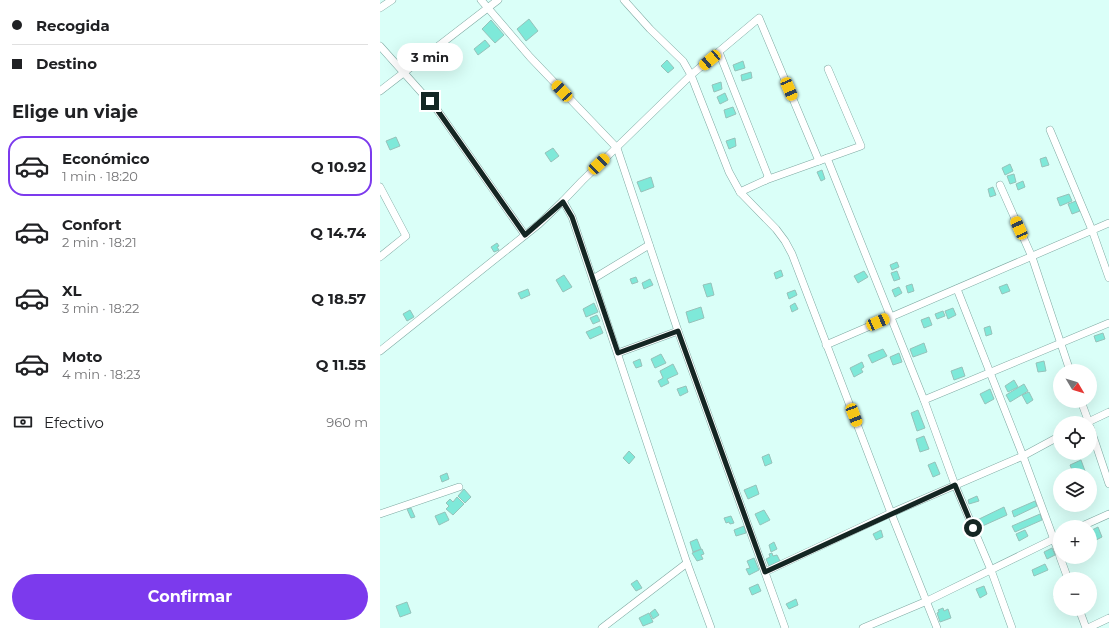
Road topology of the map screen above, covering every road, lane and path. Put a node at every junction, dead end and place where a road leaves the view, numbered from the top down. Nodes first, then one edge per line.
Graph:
1 (392, 0) edge
2 (481, 0) edge
3 (498, 0) edge
4 (624, 0) edge
5 (380, 8) edge
6 (488, 8) junction
7 (380, 46) edge
8 (719, 52) junction
9 (828, 69) dead end
10 (404, 72) junction
11 (691, 75) junction
12 (380, 91) edge
13 (1050, 130) dead end
14 (617, 148) junction
15 (827, 158) junction
16 (819, 161) junction
17 (766, 180) junction
18 (1000, 185) dead end
19 (380, 187) edge
20 (740, 192) junction
21 (563, 202) junction
22 (1109, 223) edge
23 (1092, 230) junction
24 (525, 235) junction
25 (649, 245) junction
26 (380, 257) edge
27 (1032, 257) junction
28 (1109, 278) edge
29 (593, 279) junction
30 (957, 289) junction
31 (890, 316) junction
32 (1109, 322) edge
33 (678, 331) junction
34 (1060, 344) junction
35 (826, 345) junction
36 (380, 351) edge
37 (618, 353) junction
38 (1067, 364) edge
39 (989, 374) junction
40 (924, 400) junction
41 (1109, 412) edge
42 (1097, 419) edge
43 (1053, 440) edge
44 (1097, 450) edge
45 (1023, 456) junction
46 (1109, 484) edge
47 (955, 485) junction
48 (459, 487) dead end
49 (891, 513) junction
50 (380, 514) edge
51 (1109, 514) edge
52 (1096, 520) edge
53 (1053, 528) edge
54 (1053, 540) edge
55 (687, 563) junction
56 (991, 570) junction
57 (765, 572) junction
58 (927, 601) junction
59 (1082, 616) edge
60 (1109, 618) edge
61 (602, 628) edge
62 (710, 628) edge
63 (785, 628) edge
64 (863, 628) edge
65 (937, 628) edge
66 (1012, 628) edge
67 (1087, 628) edge

1 - 5 street
2 - 6 street
3 - 6 street
4 - 11 street
6 - 10 street
6 - 14 street
7 - 10 street
8 - 11 street
8 - 16 street
8 - 17 street
9 - 15 street
10 - 12 street
10 - 24 street
11 - 14 street
11 - 20 street
13 - 23 street
14 - 21 street
14 - 25 street
15 - 16 street
15 - 31 street
16 - 17 street
17 - 20 street
18 - 27 street
19 - 26 street
20 - 35 street
21 - 24 street
21 - 29 street
22 - 23 street
23 - 27 street
23 - 28 street
24 - 36 street
25 - 29 street
25 - 33 street
27 - 30 street
27 - 34 street
29 - 37 street
30 - 31 street
30 - 39 street
31 - 35 street
31 - 40 street
32 - 34 street
33 - 37 street
33 - 57 street
34 - 38 street
34 - 39 street
35 - 49 street
37 - 55 street
39 - 40 street
39 - 45 street
40 - 47 street
41 - 42 street
43 - 45 street
44 - 46 street
45 - 47 street
45 - 53 street
47 - 49 street
47 - 56 street
48 - 50 street
49 - 57 street
49 - 58 street
51 - 52 street
54 - 56 street
55 - 61 street
55 - 62 street
56 - 58 street
56 - 66 street
57 - 63 street
58 - 64 street
58 - 65 street
59 - 67 street
60 - 67 street

